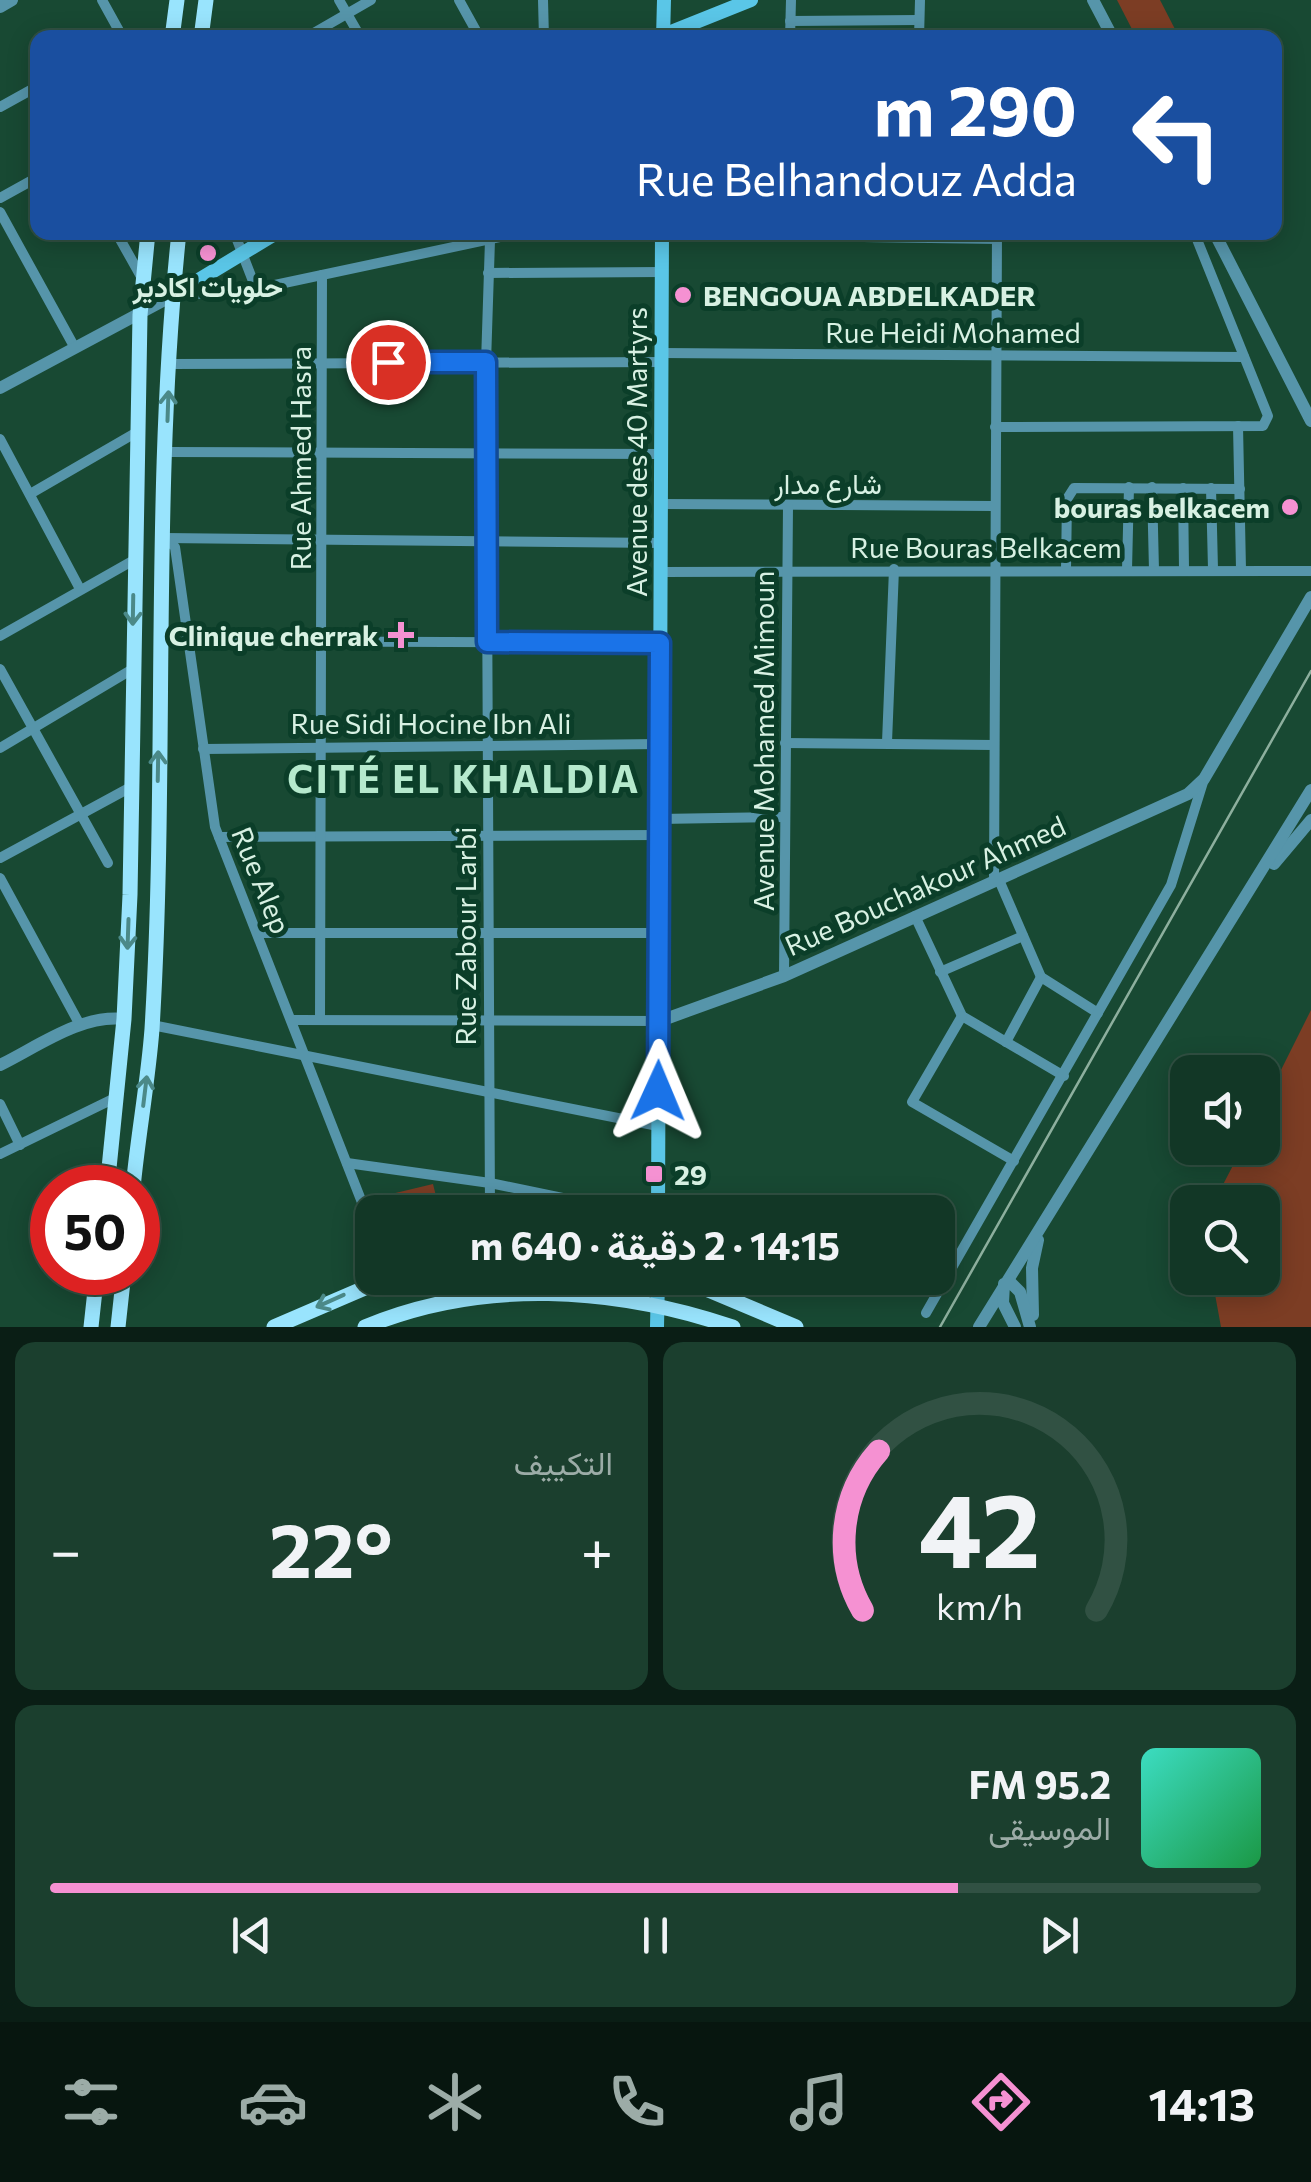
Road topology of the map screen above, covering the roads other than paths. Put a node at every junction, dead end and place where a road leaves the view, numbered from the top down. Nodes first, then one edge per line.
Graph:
1 (12, 0) edge
2 (102, 0) edge
3 (177, 0) edge
4 (206, 0) edge
5 (340, 0) edge
6 (371, 0) edge
7 (459, 0) edge
8 (542, 0) edge
9 (664, 0) edge
10 (751, 0) edge
11 (791, 0) edge
12 (920, 0) edge
13 (1093, 0) edge
14 (0, 6) edge
15 (347, 14) junction
16 (919, 20) junction
17 (790, 21) junction
18 (119, 30) edge
19 (173, 30) edge
20 (203, 30) edge
21 (319, 30) edge
22 (356, 30) edge
23 (476, 30) edge
24 (544, 30) edge
25 (662, 30) edge
26 (676, 30) edge
27 (790, 30) edge
28 (919, 30) edge
29 (1109, 30) edge
30 (30, 90) edge
31 (0, 107) edge
32 (30, 182) edge
33 (0, 198) edge
34 (0, 212) edge
35 (120, 240) edge
36 (147, 240) edge
37 (178, 240) edge
38 (238, 240) edge
39 (264, 240) edge
40 (469, 240) edge
41 (482, 240) edge
42 (662, 240) edge
43 (997, 240) edge
44 (1198, 240) edge
45 (1218, 240) edge
46 (244, 252) junction
47 (662, 272) junction
48 (488, 273) junction
49 (322, 274) junction
50 (143, 280) junction
51 (256, 289) junction
52 (172, 296) junction
53 (140, 314) junction
54 (75, 348) junction
55 (994, 356) junction
56 (662, 357) junction
57 (1244, 357) junction
58 (322, 362) junction
59 (486, 362) junction
60 (170, 364) junction
61 (0, 388) edge
62 (1311, 420) edge
63 (1238, 426) junction
64 (995, 427) junction
65 (137, 432) junction
66 (0, 439) edge
67 (166, 452) junction
68 (322, 453) junction
69 (486, 454) junction
70 (661, 454) junction
71 (1129, 486) junction
72 (1152, 487) junction
73 (1182, 488) junction
74 (1212, 488) junction
75 (1240, 489) junction
76 (30, 494) junction
77 (661, 504) junction
78 (788, 506) junction
79 (994, 506) junction
80 (164, 538) junction
81 (322, 538) junction
82 (487, 540) junction
83 (662, 542) junction
84 (134, 560) junction
85 (894, 569) junction
86 (994, 569) junction
87 (1066, 569) junction
88 (1184, 569) junction
89 (1213, 569) junction
90 (1241, 569) junction
91 (786, 570) junction
92 (1128, 570) junction
93 (1154, 570) junction
94 (1311, 571) edge
95 (661, 572) junction
96 (80, 589) junction
97 (1311, 597) edge
98 (0, 636) edge
99 (186, 641) junction
100 (322, 641) junction
101 (487, 642) junction
102 (660, 643) junction
103 (0, 669) edge
104 (132, 670) junction
105 (35, 731) junction
106 (887, 742) junction
107 (786, 743) junction
108 (660, 744) junction
109 (994, 745) junction
110 (321, 746) junction
111 (487, 746) junction
112 (0, 748) edge
113 (203, 748) junction
114 (1204, 780) junction
115 (131, 787) junction
116 (1311, 790) edge
117 (80, 817) junction
118 (785, 817) junction
119 (659, 818) junction
120 (1311, 820) edge
121 (659, 835) junction
122 (320, 836) junction
123 (487, 837) junction
124 (219, 838) junction
125 (0, 858) edge
126 (108, 863) dead end
127 (0, 878) edge
128 (997, 881) junction
129 (1249, 895) junction
130 (914, 916) junction
131 (260, 933) junction
132 (321, 933) junction
133 (660, 933) junction
134 (487, 934) junction
135 (1024, 936) junction
136 (940, 972) junction
137 (784, 976) junction
138 (1041, 977) junction
139 (1098, 1013) junction
140 (962, 1016) junction
141 (124, 1019) junction
142 (320, 1019) junction
143 (292, 1020) junction
144 (660, 1021) junction
145 (486, 1022) junction
146 (80, 1025) junction
147 (152, 1025) junction
148 (1006, 1042) junction
149 (304, 1056) junction
150 (0, 1065) edge
151 (1064, 1076) junction
152 (490, 1092) junction
153 (116, 1097) junction
154 (0, 1104) edge
155 (658, 1126) junction
156 (20, 1144) junction
157 (0, 1154) edge
158 (1014, 1161) junction
159 (346, 1162) junction
160 (109, 1165) edge
161 (136, 1165) edge
162 (490, 1183) junction
163 (359, 1195) edge
164 (490, 1195) edge
165 (548, 1195) edge
166 (658, 1195) edge
167 (1042, 1228) junction
168 (1004, 1284) junction
169 (355, 1292) edge
170 (94, 1295) edge
171 (121, 1295) edge
172 (470, 1295) edge
173 (569, 1295) edge
174 (658, 1295) edge
175 (720, 1295) edge
176 (658, 1306) junction
177 (926, 1313) dead end
178 (410, 1319) edge
179 (91, 1327) edge
180 (118, 1327) edge
181 (274, 1327) edge
182 (366, 1327) edge
183 (657, 1327) edge
184 (733, 1327) edge
185 (796, 1327) edge
186 (979, 1327) edge
187 (1016, 1327) edge
188 (1032, 1327) edge

1 - 14 street
2 - 18 street
3 - 19 main road
4 - 20 main road
5 - 15 street
6 - 15 street
7 - 23 street
8 - 24 street
9 - 25 main road
10 - 26 main road
11 - 17 street
12 - 16 street
13 - 29 street
15 - 21 street
15 - 22 street
16 - 17 street
16 - 28 street
17 - 27 street
30 - 31 street
32 - 33 street
34 - 54 street
35 - 50 street
36 - 50 main road
37 - 52 main road
38 - 46 street
39 - 46 main road
40 - 49 street
41 - 48 street, Rue Zabour Larbi
42 - 47 main road, Avenue des 40 Martyrs
43 - 55 street
44 - 57 street
45 - 62 street
46 - 51 street
46 - 52 main road
47 - 48 street
47 - 56 main road, Avenue des 40 Martyrs
48 - 59 street, Rue Zabour Larbi
49 - 51 street
49 - 58 street, Rue Ahmed Hasra
50 - 53 main road
51 - 52 street
52 - 53 street
52 - 60 main road
53 - 54 street
53 - 65 main road
54 - 61 street
55 - 56 street, Rue Heidi Mohamed
55 - 57 street, Rue Heidi Mohamed
55 - 64 street
56 - 59 street, Rue Heidi Mohamed
56 - 70 main road, Avenue des 40 Martyrs
57 - 63 street
58 - 59 street, Rue Heidi Mohamed
58 - 60 street, Rue Heidi Mohamed
58 - 68 street, Rue Ahmed Hasra
59 - 69 street, Rue Zabour Larbi
67 -> 60 main road
63 - 64 street
63 - 75 street
64 - 79 street
65 - 76 street
65 - 84 main road
66 - 76 street
67 - 68 street
67 - 80 main road
68 - 69 street
68 - 81 street, Rue Ahmed Hasra
69 - 70 street
69 - 82 street, Rue Zabour Larbi
70 - 77 main road, Avenue des 40 Martyrs
71 - 72 street
71 - 87 street
71 - 92 street
72 - 73 street
72 - 93 street
73 - 74 street
73 - 88 street
74 - 75 street
74 - 89 street
75 - 90 street
76 - 96 street
77 - 78 street, شارع مدار
77 - 83 main road, Avenue des 40 Martyrs
78 - 79 street, شارع مدار
78 - 91 street, Avenue Mohamed Mimoun
79 - 86 street
80 - 81 street
80 - 99 street, Rue Alep
147 -> 80 main road
81 - 82 street
81 - 100 street, Rue Ahmed Hasra
82 - 83 street
82 - 101 street, Rue Zabour Larbi
83 - 95 main road, Avenue des 40 Martyrs
84 - 96 street
84 -> 104 main road
85 - 86 street, Rue Bouras Belkacem
85 - 91 street, Rue Bouras Belkacem
85 - 106 street
86 - 87 street, Rue Bouras Belkacem
86 - 109 street
87 - 92 street, Rue Bouras Belkacem
88 - 89 street, Rue Bouras Belkacem
88 - 93 street, Rue Bouras Belkacem
89 - 90 street, Rue Bouras Belkacem
90 - 94 street, Rue Bouras Belkacem
91 - 95 street, Rue Bouras Belkacem
91 - 107 street, Avenue Mohamed Mimoun
92 - 93 street, Rue Bouras Belkacem
95 - 102 main road, Avenue des 40 Martyrs
96 - 98 street
97 - 114 street
99 - 100 street
99 - 113 street, Rue Alep
100 - 101 street
100 - 110 street, Rue Ahmed Hasra
101 - 102 street
101 - 111 street, Rue Zabour Larbi
102 - 108 main road, Avenue des 40 Martyrs
103 - 105 street
104 - 105 street
104 - 115 main road
105 - 112 street
105 - 117 street
106 - 107 street
106 - 109 street
107 - 118 street, Avenue Mohamed Mimoun
108 - 111 street, Rue Sidi Hocine Ibn Ali
108 - 119 main road, Avenue des 40 Martyrs
109 - 128 street
110 - 111 street, Rue Sidi Hocine Ibn Ali
110 - 113 street, Rue Sidi Hocine Ibn Ali
110 - 122 street, Rue Ahmed Hasra
111 - 123 street, Rue Zabour Larbi
113 - 124 street, Rue Alep
114 - 128 street, Rue Bouchakour Ahmed
114 - 139 street
115 - 117 street
115 -> 141 main road
116 - 129 street
117 - 125 street
117 - 126 street
118 - 119 street
118 - 137 street, Avenue Mohamed Mimoun
119 - 121 main road, Avenue des 40 Martyrs
120 - 129 street
121 - 123 street
121 - 133 main road, Avenue des 40 Martyrs
122 - 123 street
122 - 124 street
122 - 132 street, Rue Ahmed Hasra
123 - 134 street, Rue Zabour Larbi
124 - 131 street, Rue Alep
127 - 146 street
128 - 130 street, Rue Bouchakour Ahmed
128 - 135 street
129 - 167 street
130 - 136 street
130 - 137 street, Rue Bouchakour Ahmed
131 - 132 street
131 - 143 street, Rue Alep
132 - 134 street
132 - 142 street, Rue Ahmed Hasra
133 - 134 street
133 - 144 main road, Avenue des 40 Martyrs
134 - 145 street, Rue Zabour Larbi
135 - 136 street
135 - 138 street
136 - 140 street
137 - 144 street, Rue Bouchakour Ahmed
138 - 139 street
138 - 148 street
139 - 151 street
140 - 148 street
140 - 158 street
141 - 146 street
141 - 153 main road
142 - 143 street
142 - 145 street
143 - 149 street, Rue Alep
144 - 145 street
144 - 155 main road, Avenue des 40 Martyrs
145 - 152 street, Rue Zabour Larbi
146 - 150 street
147 - 149 street
161 -> 147 main road
148 - 151 street
149 - 152 street
149 - 159 street, Rue Alep
151 - 158 street
152 - 155 street
152 - 162 street, Rue Zabour Larbi
153 - 156 street
153 - 160 main road
154 - 156 street
155 - 166 main road, Avenue des 40 Martyrs
156 - 157 street
158 - 177 street
159 - 162 street
159 - 163 street, Rue Alep
162 - 164 street, Rue Zabour Larbi
162 - 165 street
167 - 168 street
167 - 188 street
168 - 186 street
168 - 187 street
168 - 188 street
169 -> 181 main road
170 - 179 main road
171 - 180 main road
172 - 178 main road
173 - 176 main road
174 - 176 main road
175 - 185 main road
176 - 183 main road
176 - 184 main road
178 - 182 main road

